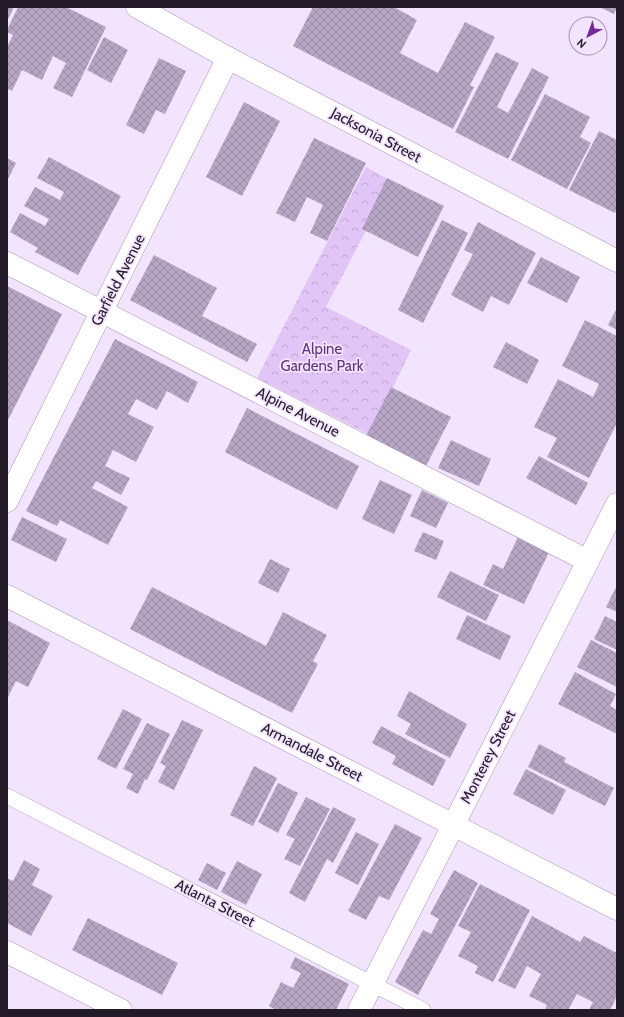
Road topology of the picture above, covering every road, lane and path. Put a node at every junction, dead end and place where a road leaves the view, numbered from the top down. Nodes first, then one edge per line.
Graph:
1 (137, 7) edge
2 (228, 58) junction
3 (617, 261) edge
4 (7, 264) edge
5 (102, 312) junction
6 (7, 502) edge
7 (617, 504) edge
8 (588, 561) junction
9 (7, 596) edge
10 (7, 796) edge
11 (454, 825) junction
12 (617, 908) edge
13 (7, 952) edge
14 (372, 984) junction
15 (121, 1010) edge
16 (359, 1010) edge
17 (422, 1010) edge

1 - 2 street, Jacksonia Street
2 - 3 street, Jacksonia Street
2 - 5 street, Garfield Avenue
4 - 5 street, Alpine Avenue
5 - 6 street, Garfield Avenue
5 - 8 street, Alpine Avenue
7 - 8 street, Monterey Street
8 - 11 street, Monterey Street
9 - 11 street, Armandale Street
10 - 14 lane, Atlanta Street
11 - 12 street, Armandale Street
11 - 14 street, Monterey Street
13 - 15 street
14 - 16 street, Monterey Street
14 - 17 lane, Atlanta Street

